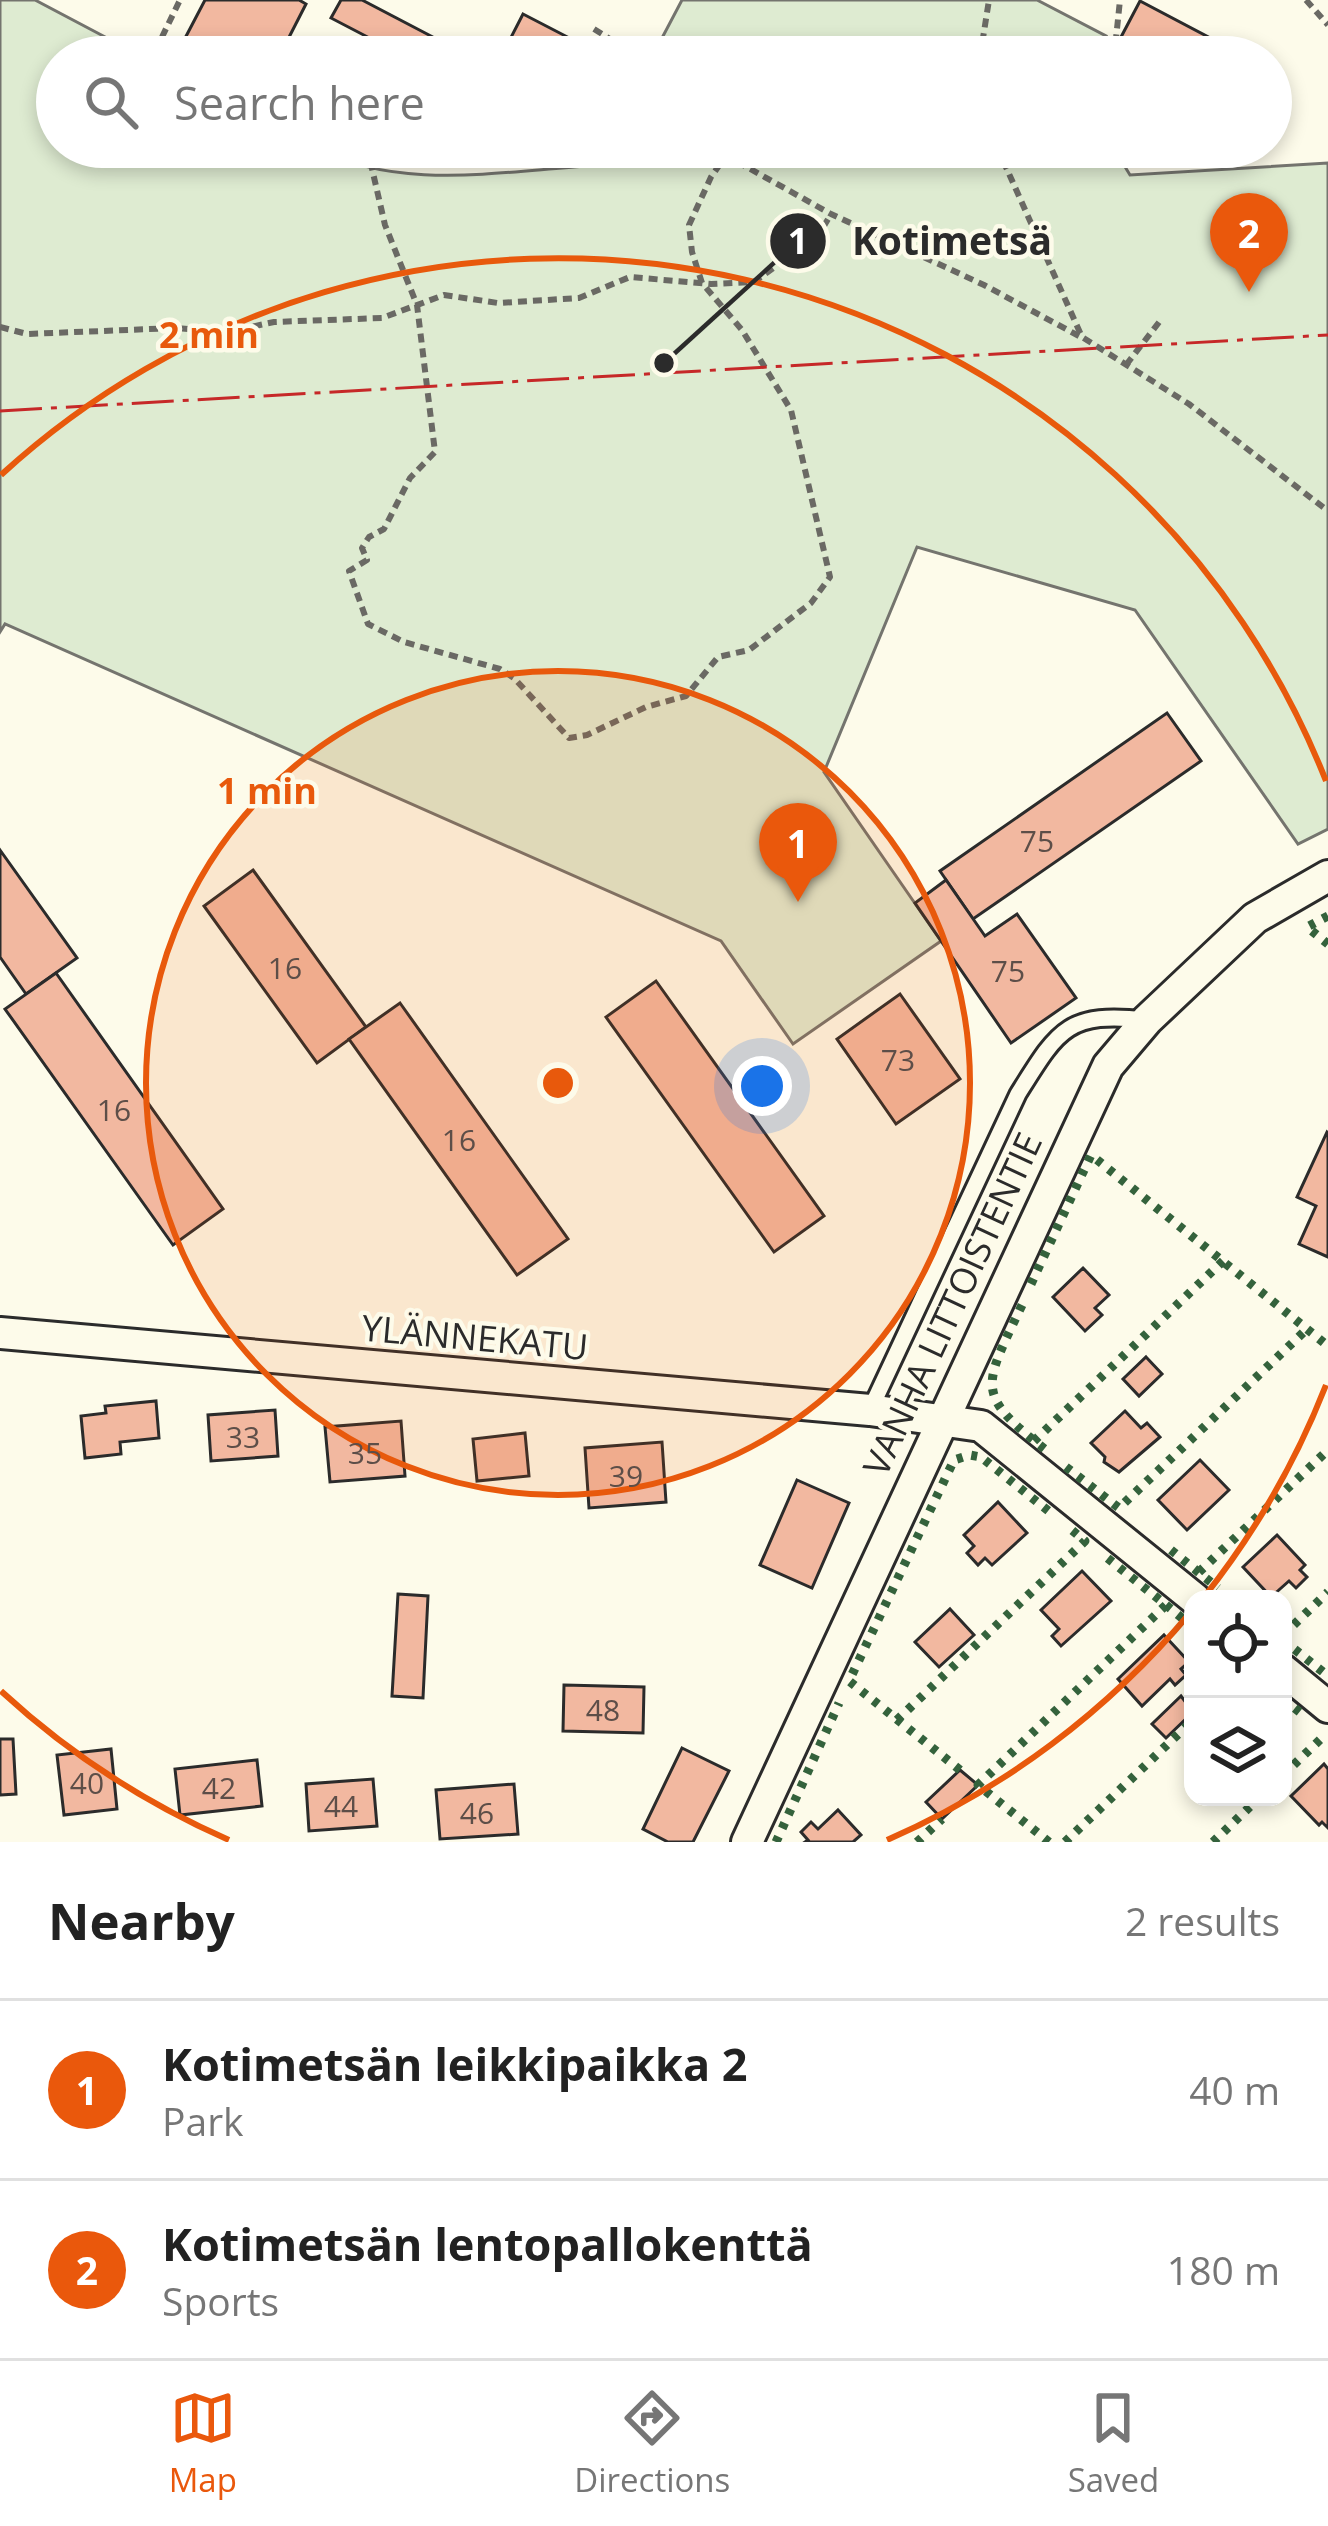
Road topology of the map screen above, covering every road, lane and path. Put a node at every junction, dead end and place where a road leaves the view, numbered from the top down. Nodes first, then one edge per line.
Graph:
1 (180, 0) edge
2 (989, 0) edge
3 (1120, 0) edge
4 (1306, 0) edge
5 (1328, 25) edge
6 (594, 29) dead end
7 (162, 36) edge
8 (605, 36) edge
9 (983, 36) edge
10 (1114, 36) edge
11 (372, 168) edge
12 (717, 168) edge
13 (745, 168) edge
14 (1006, 168) edge
15 (831, 214) junction
16 (702, 283) junction
17 (417, 305) junction
18 (1160, 321) dead end
19 (0, 327) edge
20 (1082, 337) junction
21 (1126, 365) junction
22 (1328, 511) edge
23 (1328, 876) edge
24 (1147, 1020) junction
25 (0, 1333) edge
26 (870, 1410) junction
27 (943, 1421) junction
28 (1184, 1590) edge
29 (1292, 1677) edge
30 (1328, 1707) edge
31 (747, 1842) edge

1 - 7 path
2 - 9 path
3 - 10 path
4 - 5 path
6 - 8 path
11 - 17 path
12 - 16 path
13 - 15 path
14 - 20 path
15 - 16 path
15 - 20 path
16 - 17 path
16 - 17 path
17 - 19 path
18 - 21 path
20 - 21 path
21 - 22 path
23 - 24 street, VANHA LITTOISTENTIE
24 - 26 lane
24 - 27 street, VANHA LITTOISTENTIE
25 - 26 street, YLÄNNEKATU
26 - 27 street, YLÄNNEKATU
27 - 28 street, YLÄNNEKATU
27 - 31 street, VANHA LITTOISTENTIE
29 - 30 street

